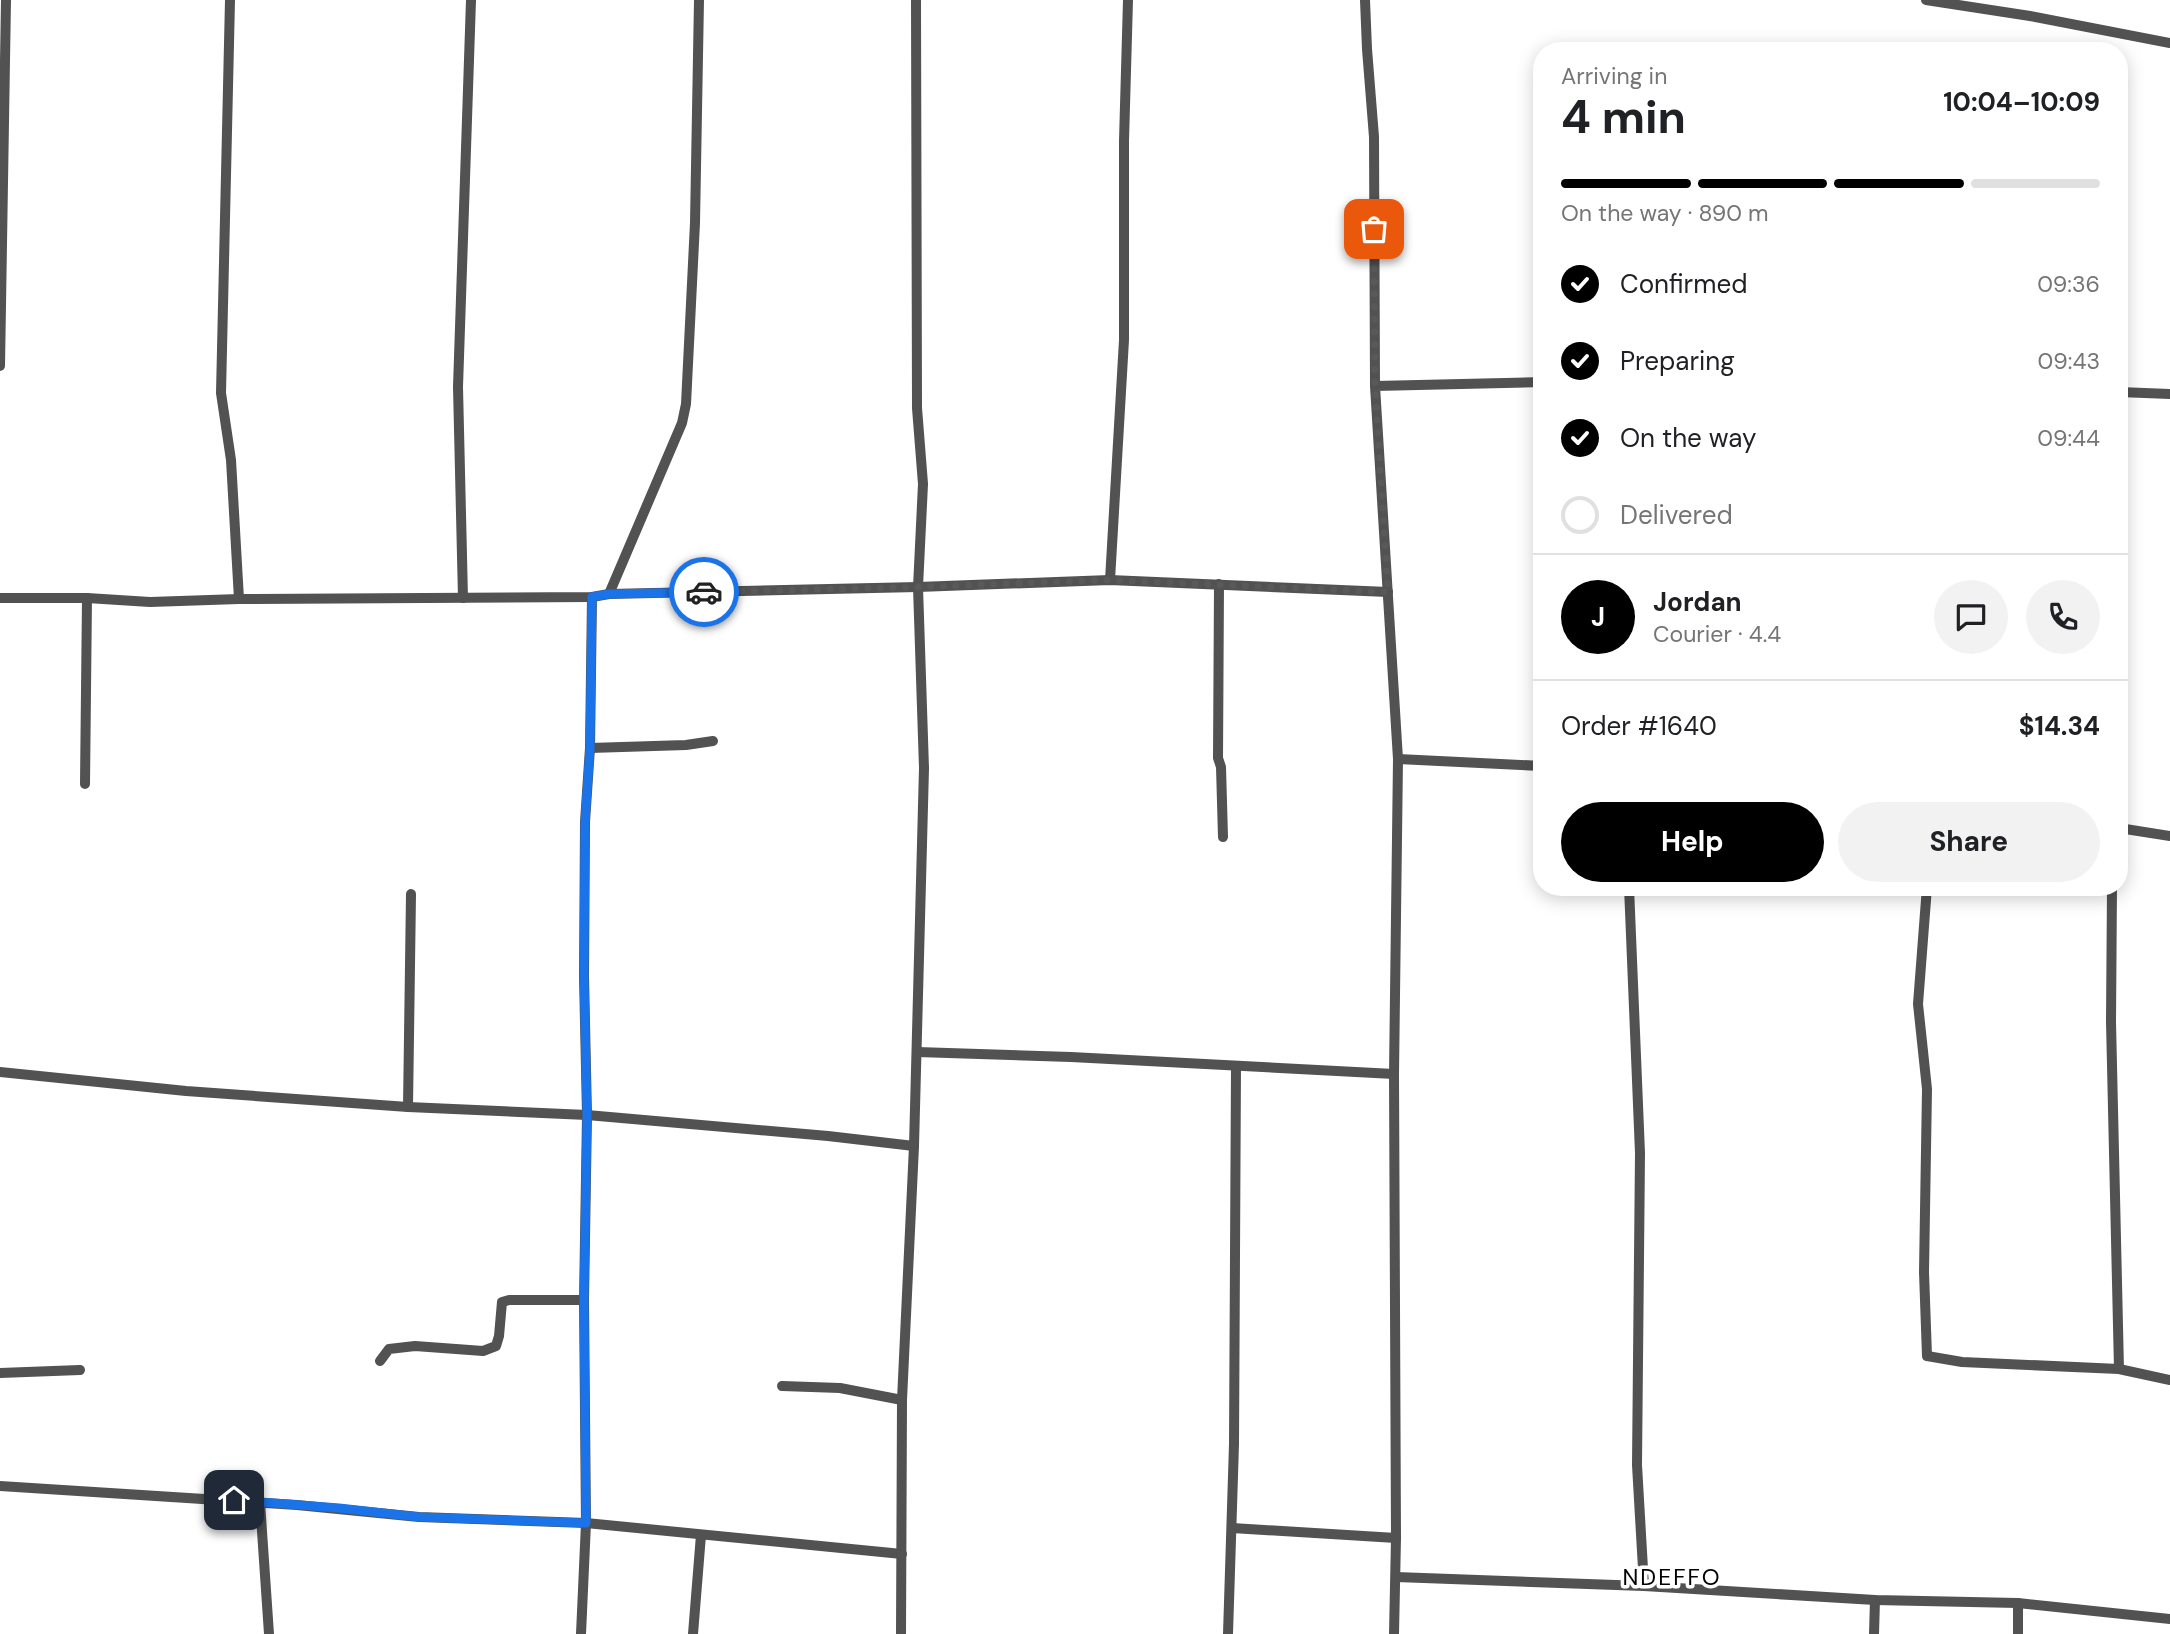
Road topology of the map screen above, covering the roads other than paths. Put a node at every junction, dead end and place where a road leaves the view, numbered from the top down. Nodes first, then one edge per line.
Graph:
1 (6, 0) edge
2 (230, 0) edge
3 (471, 0) edge
4 (699, 0) edge
5 (916, 0) edge
6 (1128, 0) edge
7 (1365, 0) edge
8 (1926, 0) edge
9 (2170, 43) edge
10 (0, 366) edge
11 (1533, 382) edge
12 (1375, 386) junction
13 (2128, 392) edge
14 (2170, 394) edge
15 (1110, 580) junction
16 (1219, 584) junction
17 (918, 587) junction
18 (1388, 592) junction
19 (609, 594) junction
20 (592, 597) junction
21 (0, 598) edge
22 (87, 598) junction
23 (463, 598) junction
24 (239, 600) junction
25 (713, 741) dead end
26 (590, 748) junction
27 (1398, 759) junction
28 (1533, 766) edge
29 (85, 784) dead end
30 (2128, 829) edge
31 (2170, 836) edge
32 (1223, 837) dead end
33 (411, 894) dead end
34 (1629, 896) edge
35 (1927, 896) edge
36 (2112, 896) edge
37 (916, 1052) junction
38 (1236, 1066) junction
39 (0, 1072) edge
40 (1394, 1074) junction
41 (408, 1107) junction
42 (587, 1115) junction
43 (914, 1146) junction
44 (584, 1300) junction
45 (380, 1361) dead end
46 (2119, 1369) junction
47 (80, 1370) dead end
48 (0, 1373) edge
49 (2170, 1380) edge
50 (782, 1386) dead end
51 (902, 1401) junction
52 (0, 1486) edge
53 (260, 1502) junction
54 (586, 1523) junction
55 (1232, 1528) junction
56 (701, 1535) junction
57 (1396, 1538) junction
58 (902, 1554) junction
59 (1396, 1577) junction
60 (1644, 1586) junction
61 (1875, 1600) junction
62 (2018, 1603) junction
63 (2170, 1619) edge
64 (270, 1634) edge
65 (581, 1634) edge
66 (693, 1634) edge
67 (901, 1634) edge
68 (1228, 1634) edge
69 (1394, 1634) edge
70 (1874, 1634) edge
71 (2018, 1634) edge

1 - 10 street
2 - 24 street
3 - 23 street
4 - 19 street
5 - 17 street
6 - 15 street
7 - 12 street
8 - 9 street
11 - 12 street
12 - 18 street
13 - 14 street
15 - 16 street
15 - 17 street
16 - 18 street
16 - 32 street
17 - 19 street
17 - 37 street
18 - 27 street
19 - 20 street
20 - 23 street
20 - 26 street
21 - 22 street
22 - 24 street
22 - 29 street
23 - 24 street
25 - 26 street
26 - 42 street
27 - 28 street
27 - 40 street
30 - 31 street
33 - 41 street
34 - 60 street
35 - 46 street
36 - 46 street
37 - 38 street
37 - 43 street
38 - 40 street
38 - 55 street
39 - 41 street
40 - 57 street
41 - 42 street
42 - 43 street
42 - 44 street
43 - 51 street
44 - 45 street
44 - 54 street
46 - 49 street
47 - 48 street
50 - 51 street
51 - 58 street
52 - 53 street
53 - 54 street
53 - 64 street
54 - 56 street
54 - 65 street
55 - 57 street
55 - 68 street
56 - 58 street
56 - 66 street
57 - 59 street
58 - 67 street
59 - 60 street
59 - 69 street
60 - 61 street
61 - 62 street
61 - 70 street
62 - 63 street
62 - 71 street

